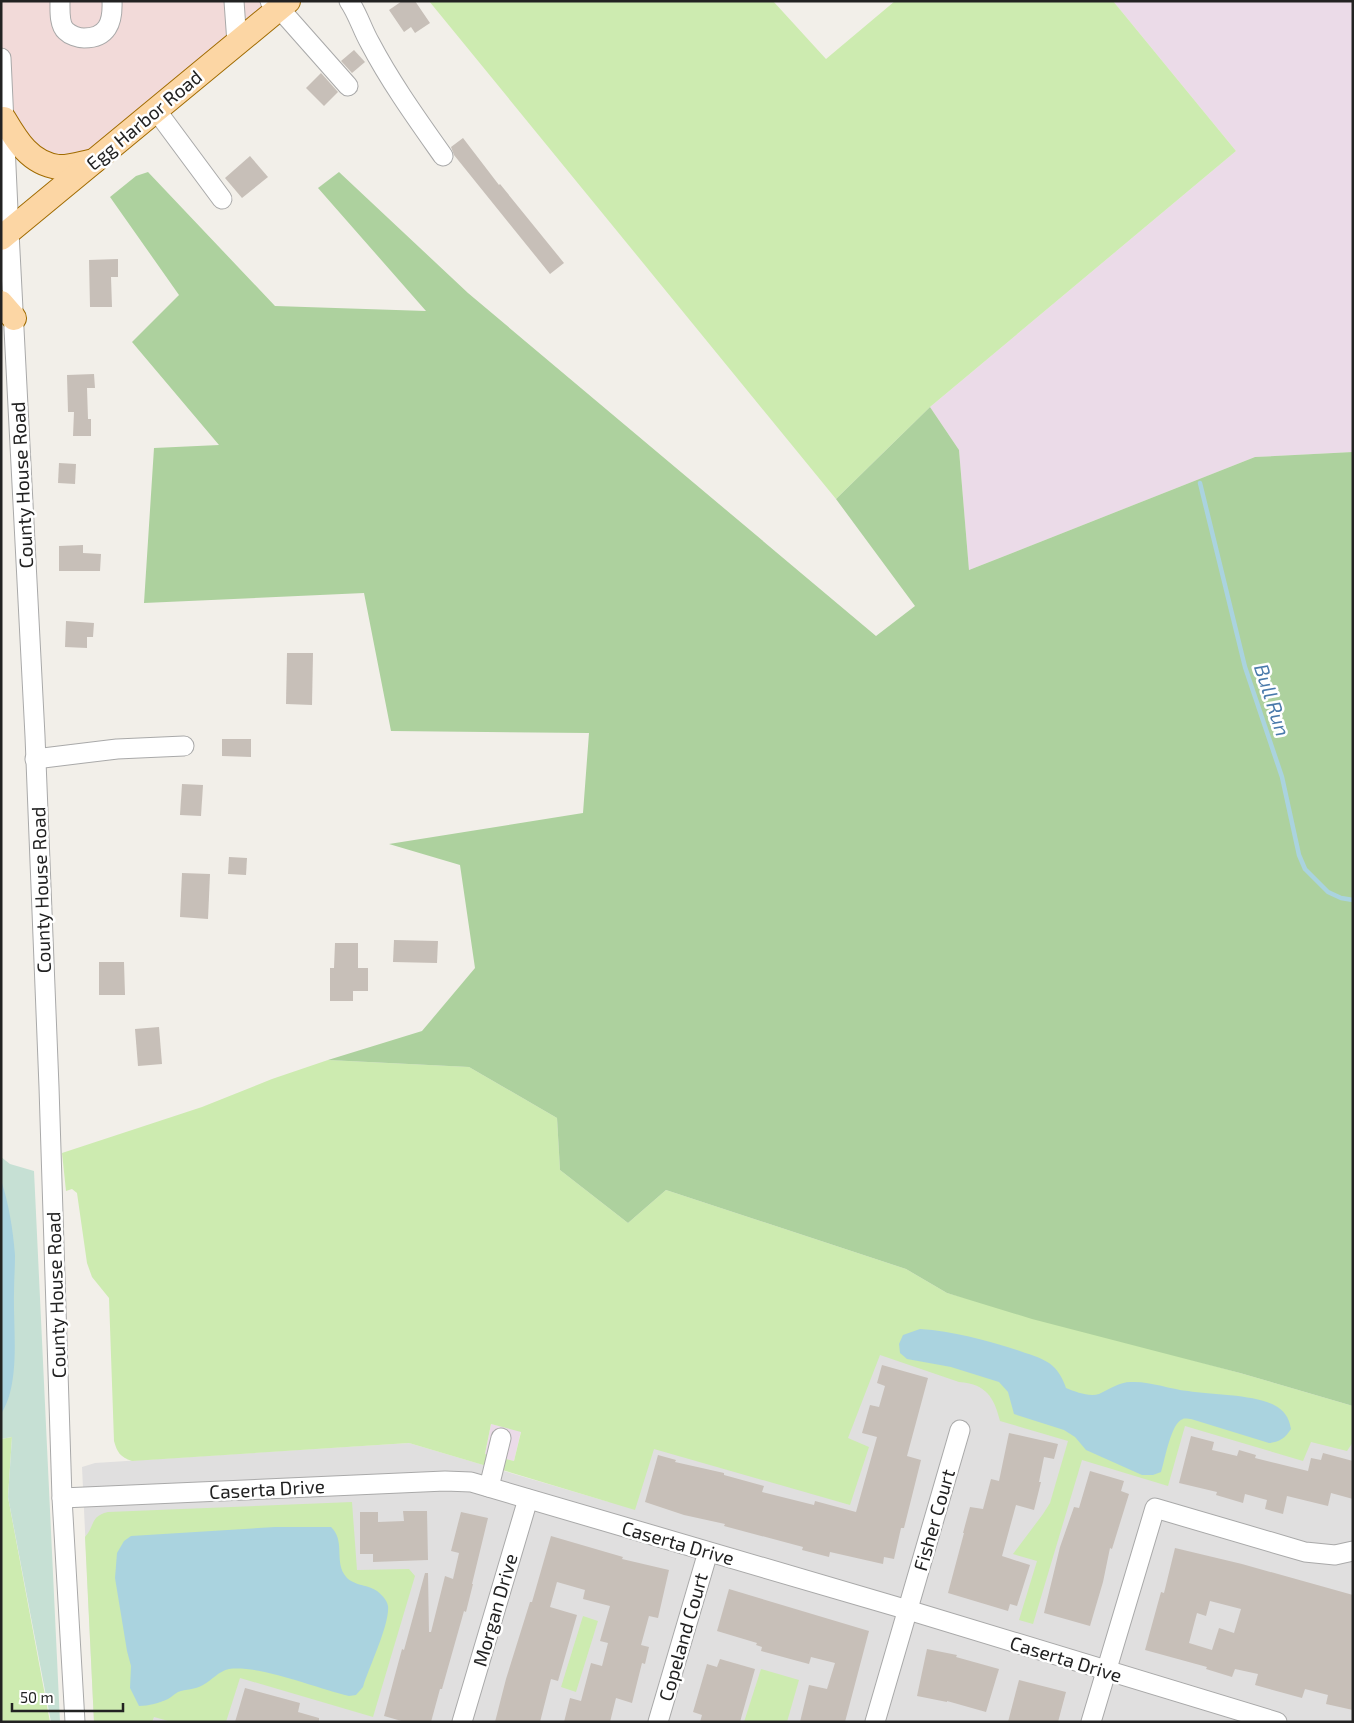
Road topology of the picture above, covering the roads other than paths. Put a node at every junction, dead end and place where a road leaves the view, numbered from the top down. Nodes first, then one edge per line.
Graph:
1 (60, 1) edge
2 (112, 1) edge
3 (234, 1) edge
4 (349, 1) edge
5 (279, 4) edge
6 (237, 43) junction
7 (1, 58) edge
8 (1, 64) edge
9 (348, 86) dead end
10 (156, 110) junction
11 (4, 119) junction
12 (443, 156) dead end
13 (95, 160) junction
14 (222, 199) dead end
15 (5, 235) edge
16 (8, 311) edge
17 (184, 746) dead end
18 (35, 759) junction
19 (960, 1430) dead end
20 (501, 1438) dead end
21 (489, 1487) junction
22 (62, 1498) junction
23 (528, 1499) junction
24 (1353, 1551) edge
25 (708, 1552) junction
26 (908, 1610) junction
27 (1106, 1671) junction
28 (75, 1722) edge
29 (462, 1722) edge
30 (658, 1722) edge
31 (875, 1722) edge
32 (1091, 1722) edge
33 (1277, 1722) edge

1 - 2 street
3 - 6 street
4 - 12 street
5 - 6 main road, Egg Harbor Road
5 - 9 street
6 - 10 main road, Egg Harbor Road
7 - 8 street, County House Road
8 - 11 street, County House Road
10 - 13 main road, Egg Harbor Road
10 - 14 street
11 - 13 main road
11 - 15 street, County House Road
13 - 15 main road, Egg Harbor Road
15 - 16 street, County House Road
16 - 18 street, County House Road
17 - 18 street
18 - 22 street, County House Road
19 - 26 street, Fisher Court
20 - 21 street
21 - 22 street, Caserta Drive
21 - 23 street, Caserta Drive
22 - 28 street, County House Road
23 - 25 street, Caserta Drive
23 - 29 street, Morgan Drive
24 - 27 street
25 - 26 street, Caserta Drive
25 - 30 street, Copeland Court
26 - 27 street, Caserta Drive
26 - 31 street, Fisher Court
27 - 32 street
27 - 33 street, Caserta Drive

